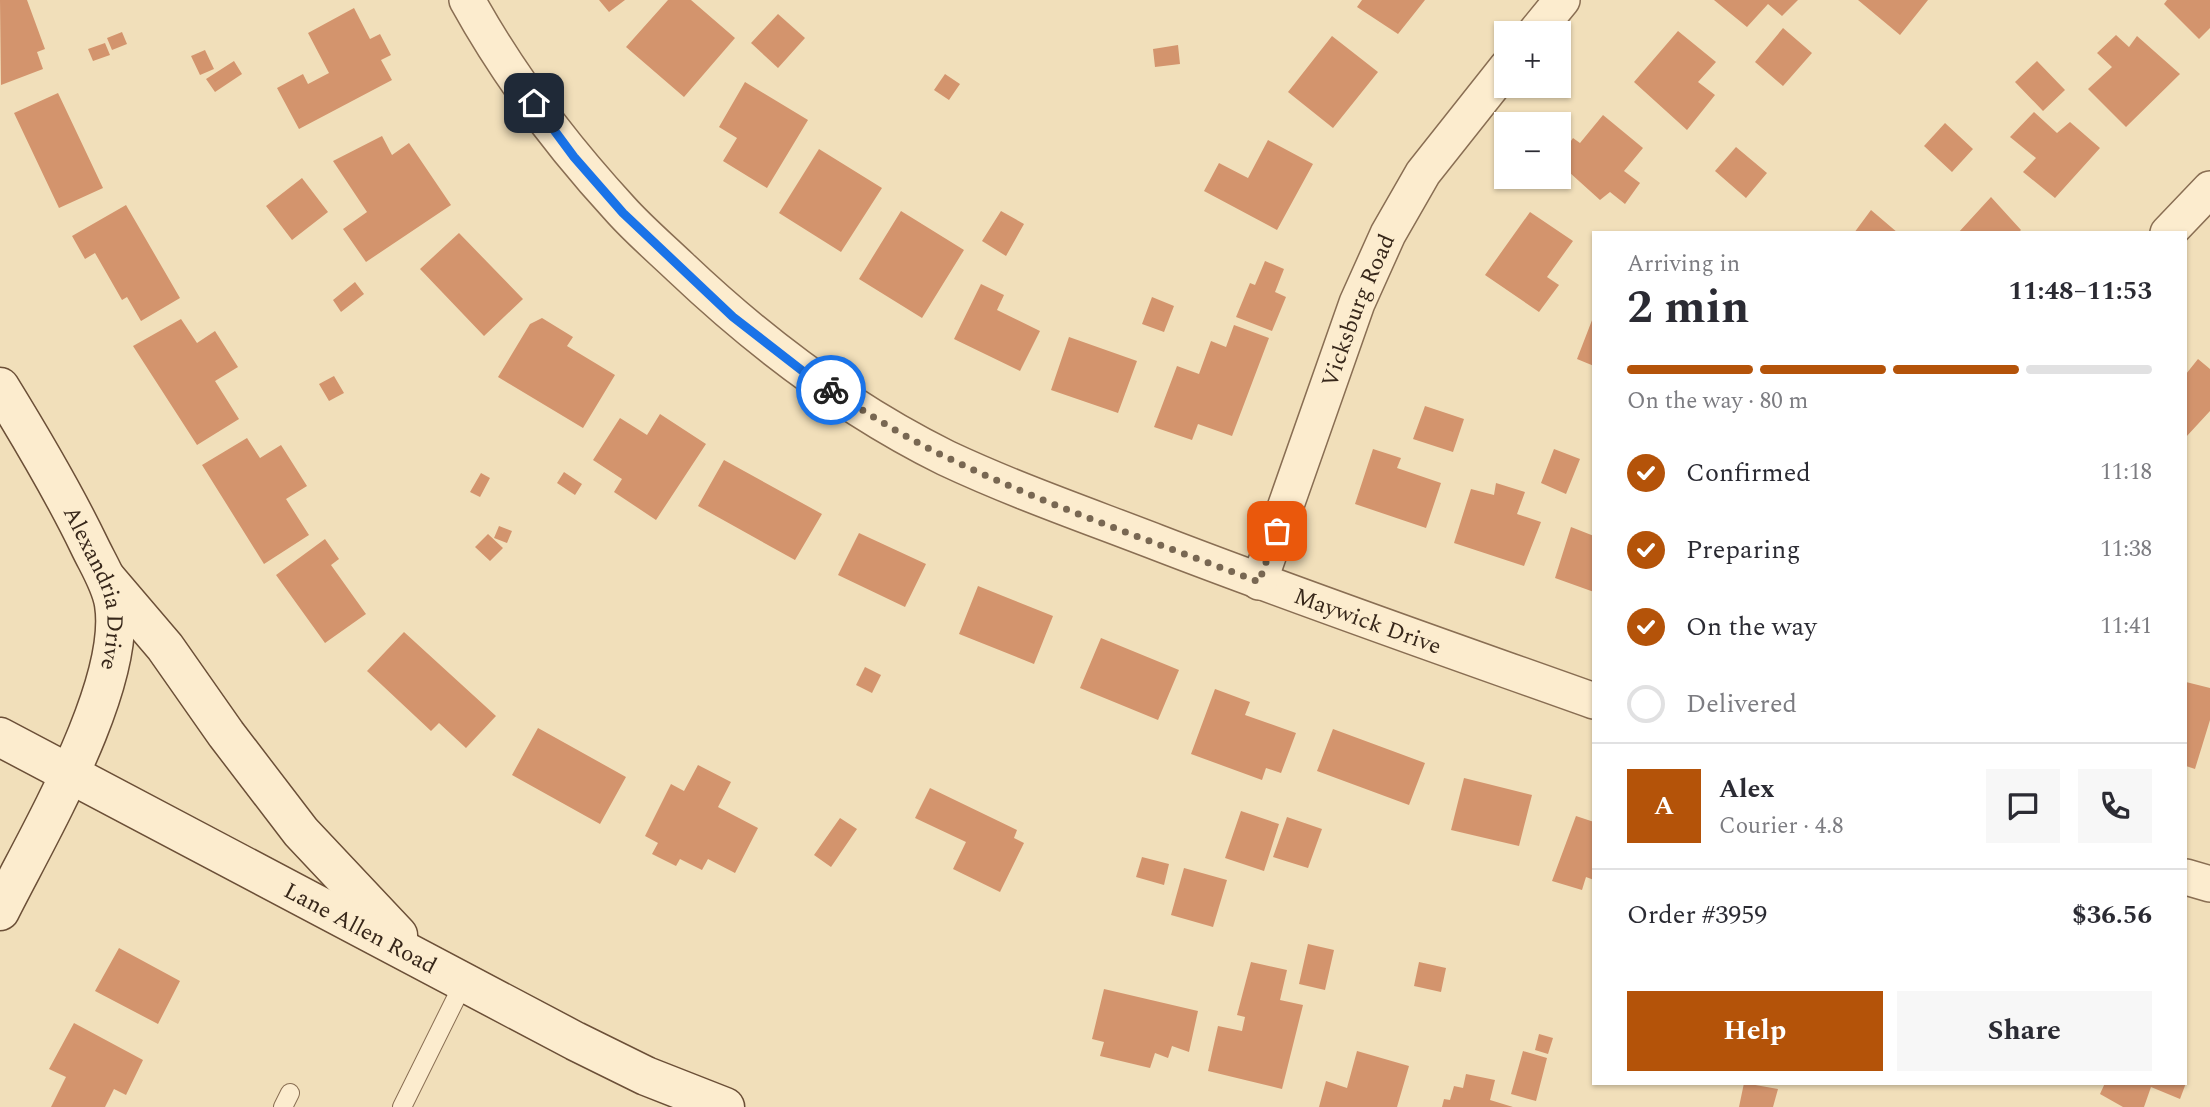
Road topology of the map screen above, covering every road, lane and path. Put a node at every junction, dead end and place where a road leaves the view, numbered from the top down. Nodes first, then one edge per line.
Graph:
1 (467, 0) edge
2 (1562, 0) edge
3 (1545, 21) edge
4 (1494, 83) edge
5 (2210, 189) edge
6 (2170, 231) edge
7 (0, 387) edge
8 (104, 576) junction
9 (1259, 582) junction
10 (1592, 700) edge
11 (0, 737) edge
12 (68, 774) junction
13 (2187, 877) edge
14 (2210, 884) edge
15 (0, 911) edge
16 (422, 959) junction
17 (464, 982) junction
18 (402, 1107) edge
19 (725, 1107) edge

1 - 9 street, Maywick Drive
2 - 3 street
4 - 9 street, Vicksburg Road
5 - 6 street
7 - 8 main road, Alexandria Drive
8 - 12 main road, Alexandria Drive
8 - 16 main road
9 - 10 street, Maywick Drive
11 - 12 main road, Lane Allen Road
12 - 15 main road, Alexandria Drive
12 - 16 main road, Lane Allen Road
13 - 14 street
16 - 17 main road, Lane Allen Road
17 - 18 lane
17 - 19 main road, Lane Allen Road

